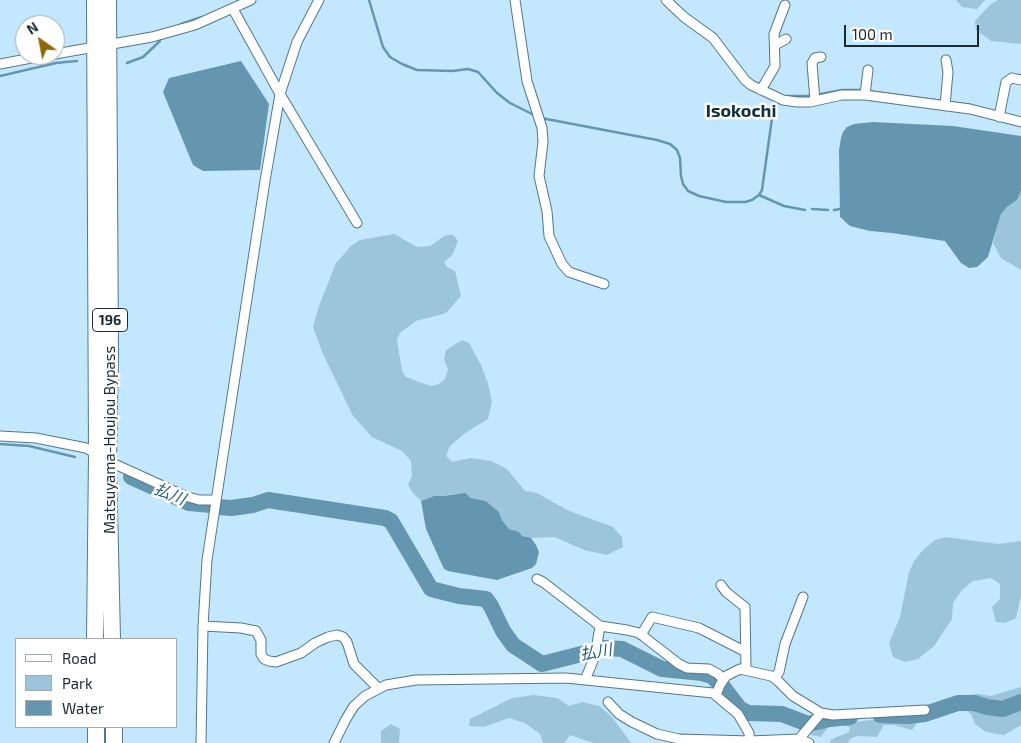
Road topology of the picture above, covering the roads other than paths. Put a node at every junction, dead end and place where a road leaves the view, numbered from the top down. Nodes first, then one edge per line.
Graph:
1 (95, 0) edge
2 (108, 0) edge
3 (251, 0) edge
4 (319, 0) edge
5 (515, 0) edge
6 (666, 0) edge
7 (785, 5) dead end
8 (233, 9) junction
9 (786, 38) dead end
10 (101, 45) junction
11 (775, 45) junction
12 (65, 53) edge
13 (821, 57) dead end
14 (946, 60) dead end
15 (15, 61) edge
16 (0, 64) edge
17 (868, 70) dead end
18 (1021, 80) edge
19 (761, 90) junction
20 (865, 92) junction
21 (280, 94) junction
22 (815, 98) junction
23 (945, 102) junction
24 (1000, 113) junction
25 (1021, 122) edge
26 (357, 223) dead end
27 (604, 284) dead end
28 (0, 436) edge
29 (103, 458) junction
30 (216, 500) junction
31 (537, 579) dead end
32 (721, 585) dead end
33 (803, 597) dead end
34 (204, 626) junction
35 (600, 626) junction
36 (641, 635) junction
37 (95, 638) edge
38 (112, 638) edge
39 (746, 652) junction
40 (746, 669) junction
41 (774, 678) junction
42 (585, 680) junction
43 (722, 682) junction
44 (378, 688) junction
45 (716, 695) junction
46 (608, 702) dead end
47 (925, 710) dead end
48 (821, 713) junction
49 (96, 728) edge
50 (114, 728) edge
51 (799, 739) junction
52 (750, 742) edge
53 (96, 743) edge
54 (114, 743) edge
55 (201, 743) edge
56 (334, 743) edge
57 (809, 743) edge

1 - 10 highway, Matsuyama-Houjou Bypass / 196
2 - 10 highway, Matsuyama-Houjou Bypass / 196
3 - 8 street
4 - 21 street
5 - 27 street
6 - 19 street
7 - 11 street
8 - 10 street
8 - 21 street
9 - 11 street
10 - 12 street
10 - 29 highway, Matsuyama-Houjou Bypass / 196
11 - 19 street
13 - 22 street
14 - 23 street
15 - 16 street
17 - 20 street
18 - 24 street
19 - 22 street
20 - 22 street
20 - 23 street
21 - 26 street
21 - 30 street
23 - 24 street
24 - 25 street
28 - 29 street
29 - 30 street
29 - 37 highway, Matsuyama-Houjou Bypass / 196
29 - 38 highway, Matsuyama-Houjou Bypass / 196
30 - 34 street
31 - 35 street
32 - 39 street
33 - 41 street
34 - 44 street
34 - 55 street
35 - 36 street
35 - 42 street
36 - 39 street
36 - 43 street
39 - 40 street
40 - 41 street
40 - 43 street
41 - 48 street
42 - 44 street
42 - 45 street
43 - 45 street
44 - 56 street
45 - 52 street
46 - 52 street
47 - 48 street
48 - 51 street
49 - 53 highway
50 - 54 highway
51 - 52 street
51 - 57 street

